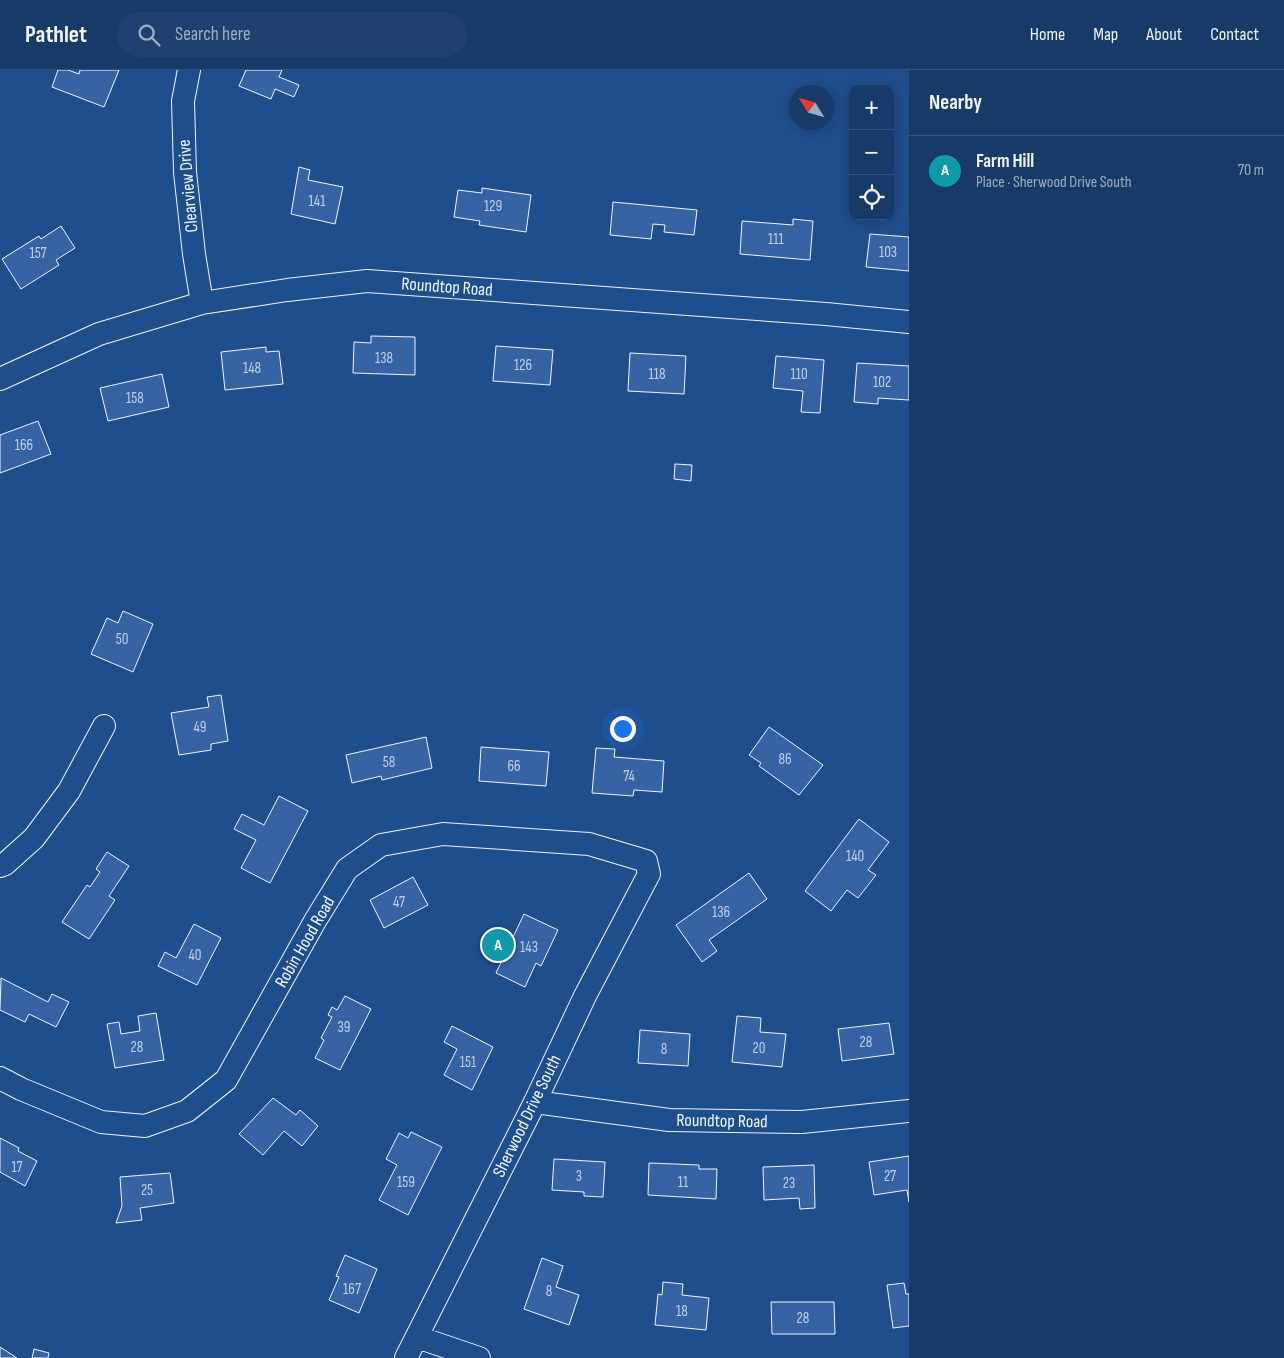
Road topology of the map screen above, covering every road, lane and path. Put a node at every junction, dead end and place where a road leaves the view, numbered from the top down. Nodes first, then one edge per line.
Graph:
1 (189, 70) edge
2 (202, 303) junction
3 (909, 322) edge
4 (0, 378) edge
5 (104, 726) dead end
6 (0, 866) edge
7 (649, 874) joint
8 (0, 1078) edge
9 (535, 1102) junction
10 (909, 1111) edge
11 (417, 1337) junction
12 (406, 1358) edge
13 (479, 1358) edge

1 - 2 street, Clearview Drive
2 - 3 street, Roundtop Road
2 - 4 street, Roundtop Road
5 - 6 street
7 - 8 street, Robin Hood Road
7 - 9 street, Sherwood Drive South
9 - 10 street, Roundtop Road
9 - 11 street, Sherwood Drive South
11 - 12 street, Sherwood Drive South
11 - 13 street

